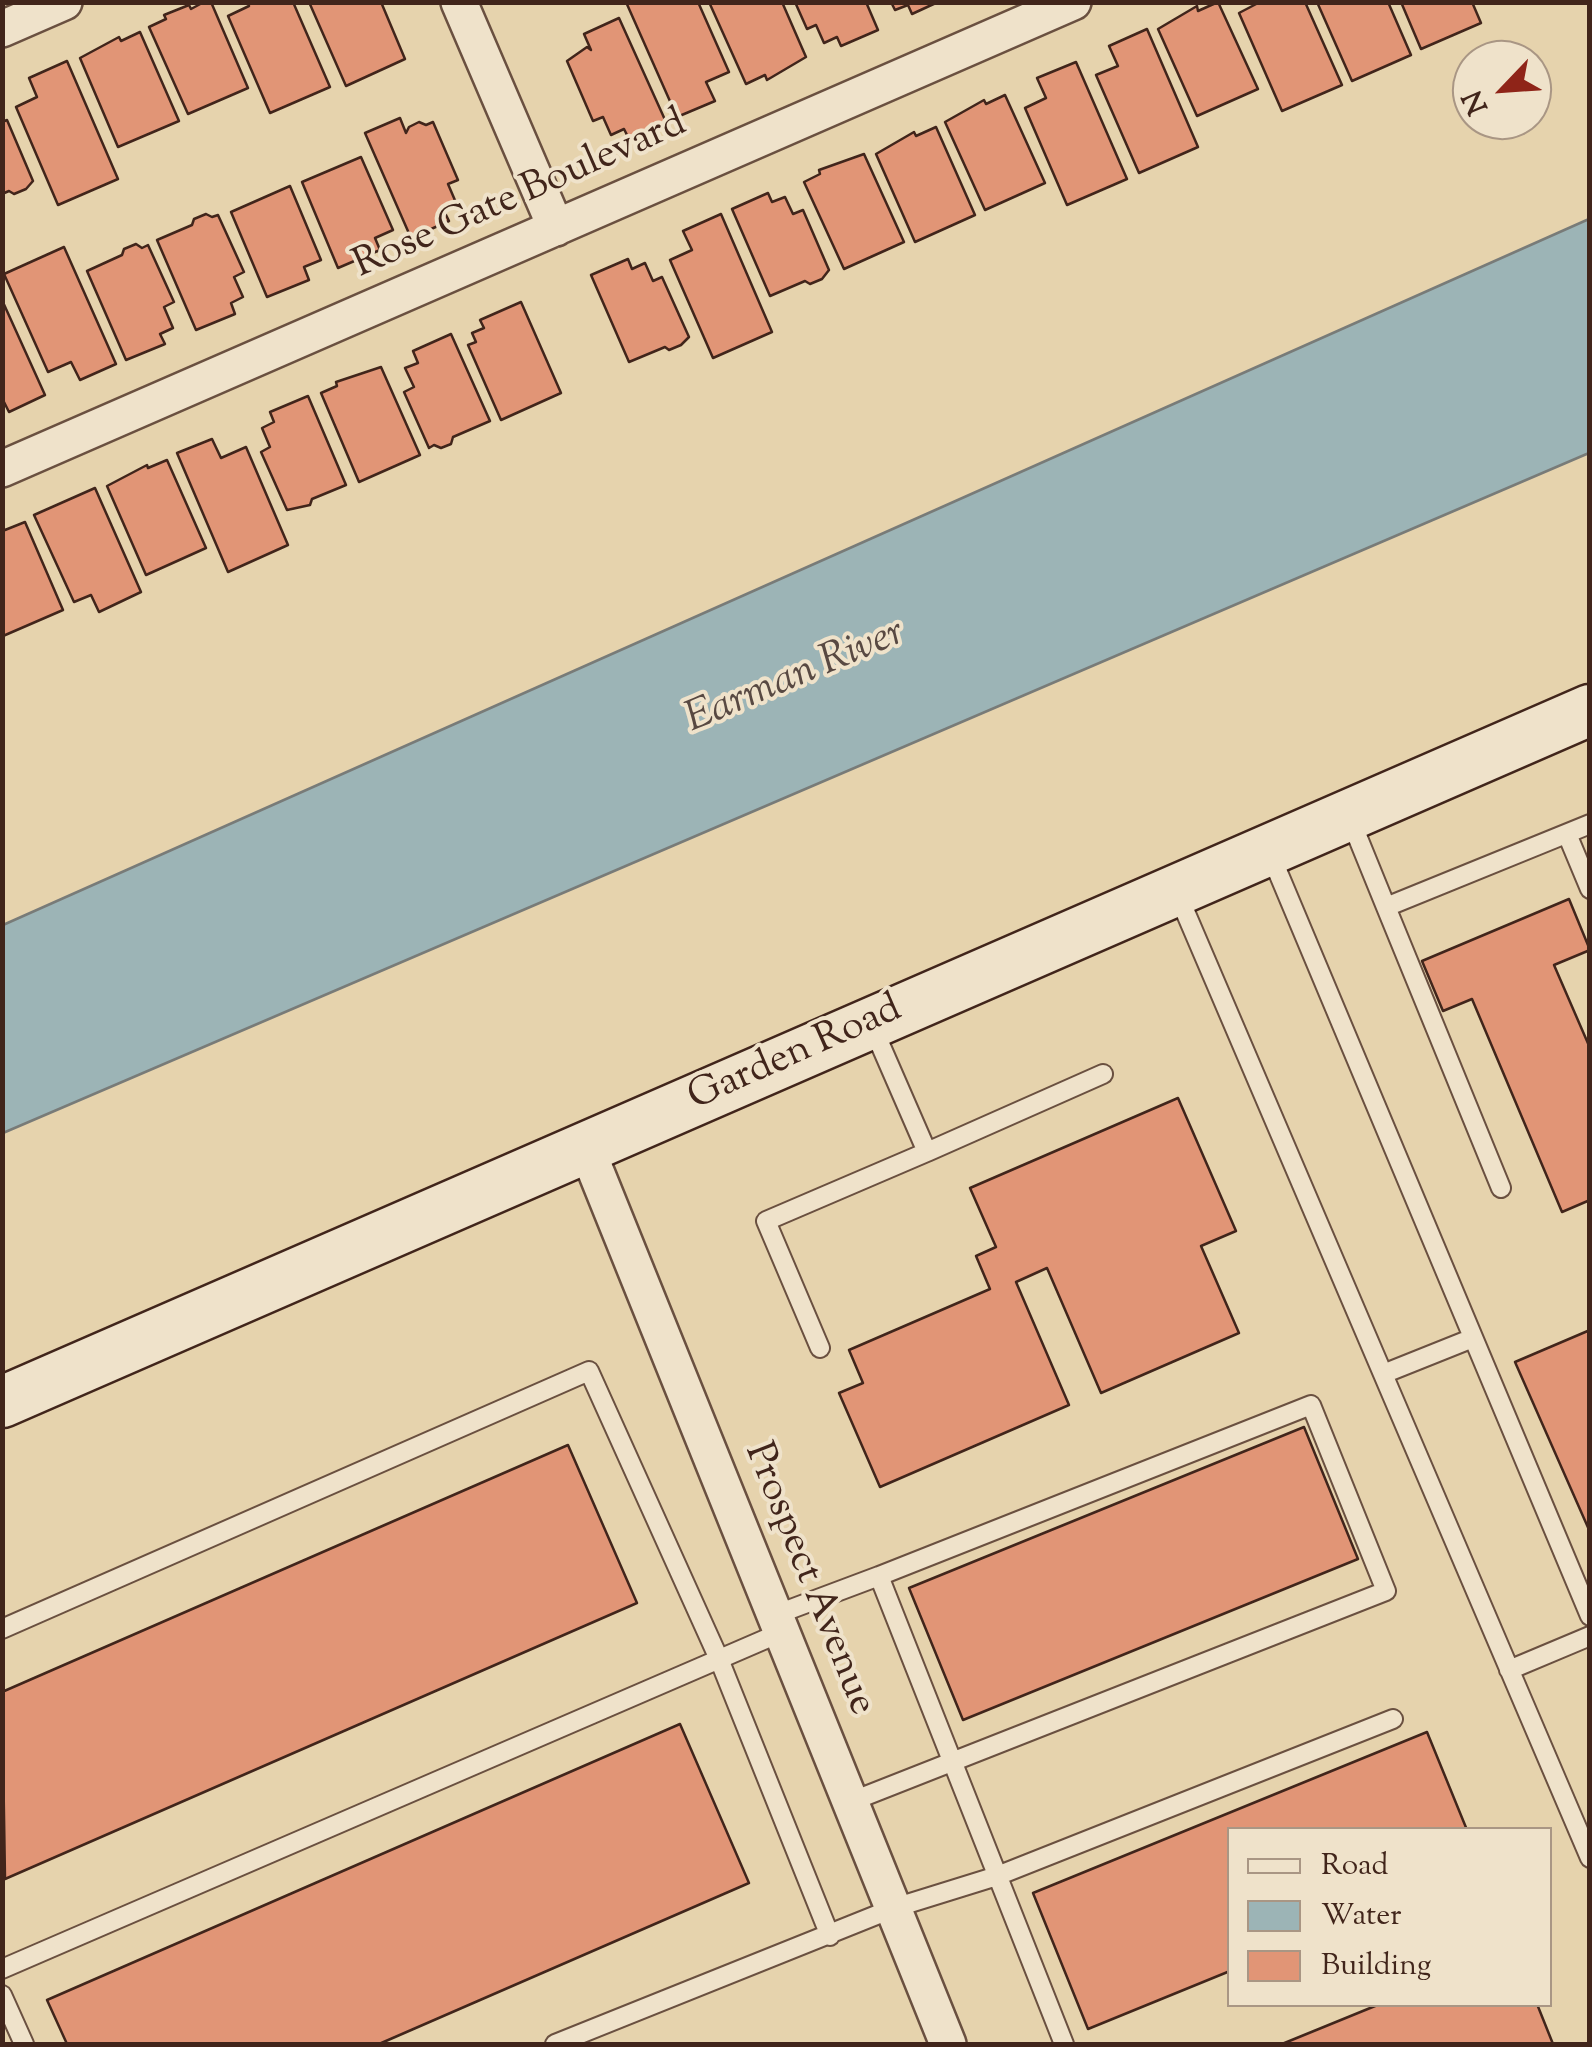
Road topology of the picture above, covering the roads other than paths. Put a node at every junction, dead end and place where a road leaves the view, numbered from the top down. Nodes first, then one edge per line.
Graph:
1 (64, 2) edge
2 (459, 2) edge
3 (1073, 2) edge
4 (2, 30) edge
5 (556, 228) junction
6 (2, 469) edge
7 (1590, 710) edge
8 (1349, 815) junction
9 (1590, 824) edge
10 (1567, 834) junction
11 (1269, 850) junction
12 (1590, 888) edge
13 (1176, 890) junction
14 (1386, 907) junction
15 (871, 1023) junction
16 (1103, 1074) dead end
17 (586, 1148) junction
18 (928, 1152) junction
19 (1502, 1188) dead end
20 (1472, 1338) junction
21 (820, 1348) dead end
22 (1383, 1374) junction
23 (2, 1402) edge
24 (878, 1576) junction
25 (1590, 1616) edge
26 (778, 1623) junction
27 (2, 1630) edge
28 (1590, 1636) edge
29 (719, 1659) junction
30 (1510, 1670) junction
31 (1392, 1719) dead end
32 (952, 1762) junction
33 (850, 1802) junction
34 (1590, 1858) edge
35 (997, 1876) junction
36 (894, 1908) junction
37 (830, 1936) junction
38 (2, 1969) edge
39 (2, 1995) edge
40 (940, 2042) edge
41 (24, 2044) edge
42 (555, 2044) edge
43 (1064, 2044) edge

1 - 4 street
2 - 5 street
3 - 5 street, Rose Gate Boulevard
5 - 6 street, Rose Gate Boulevard
7 - 8 street, Garden Road
8 - 11 street, Garden Road
8 - 14 lane
9 - 10 lane
10 - 12 lane
10 - 14 lane
11 - 13 street, Garden Road
11 - 20 lane
13 - 15 street, Garden Road
13 - 22 lane
14 - 19 lane
15 - 17 street, Garden Road
15 - 18 lane
16 - 18 lane
17 - 23 street, Garden Road
17 - 26 street, Prospect Avenue
18 - 21 lane
20 - 22 lane
20 - 25 lane
22 - 30 lane
24 - 26 lane
24 - 32 lane
24 - 32 lane
26 - 29 lane
26 - 33 street, Prospect Avenue
27 - 29 lane
28 - 30 lane
29 - 37 lane
29 - 38 lane
30 - 34 lane
31 - 35 lane
32 - 33 lane
32 - 35 lane
33 - 36 street, Prospect Avenue
35 - 36 lane
35 - 43 lane
36 - 37 lane
36 - 40 street, Prospect Avenue
37 - 42 lane
39 - 41 lane

